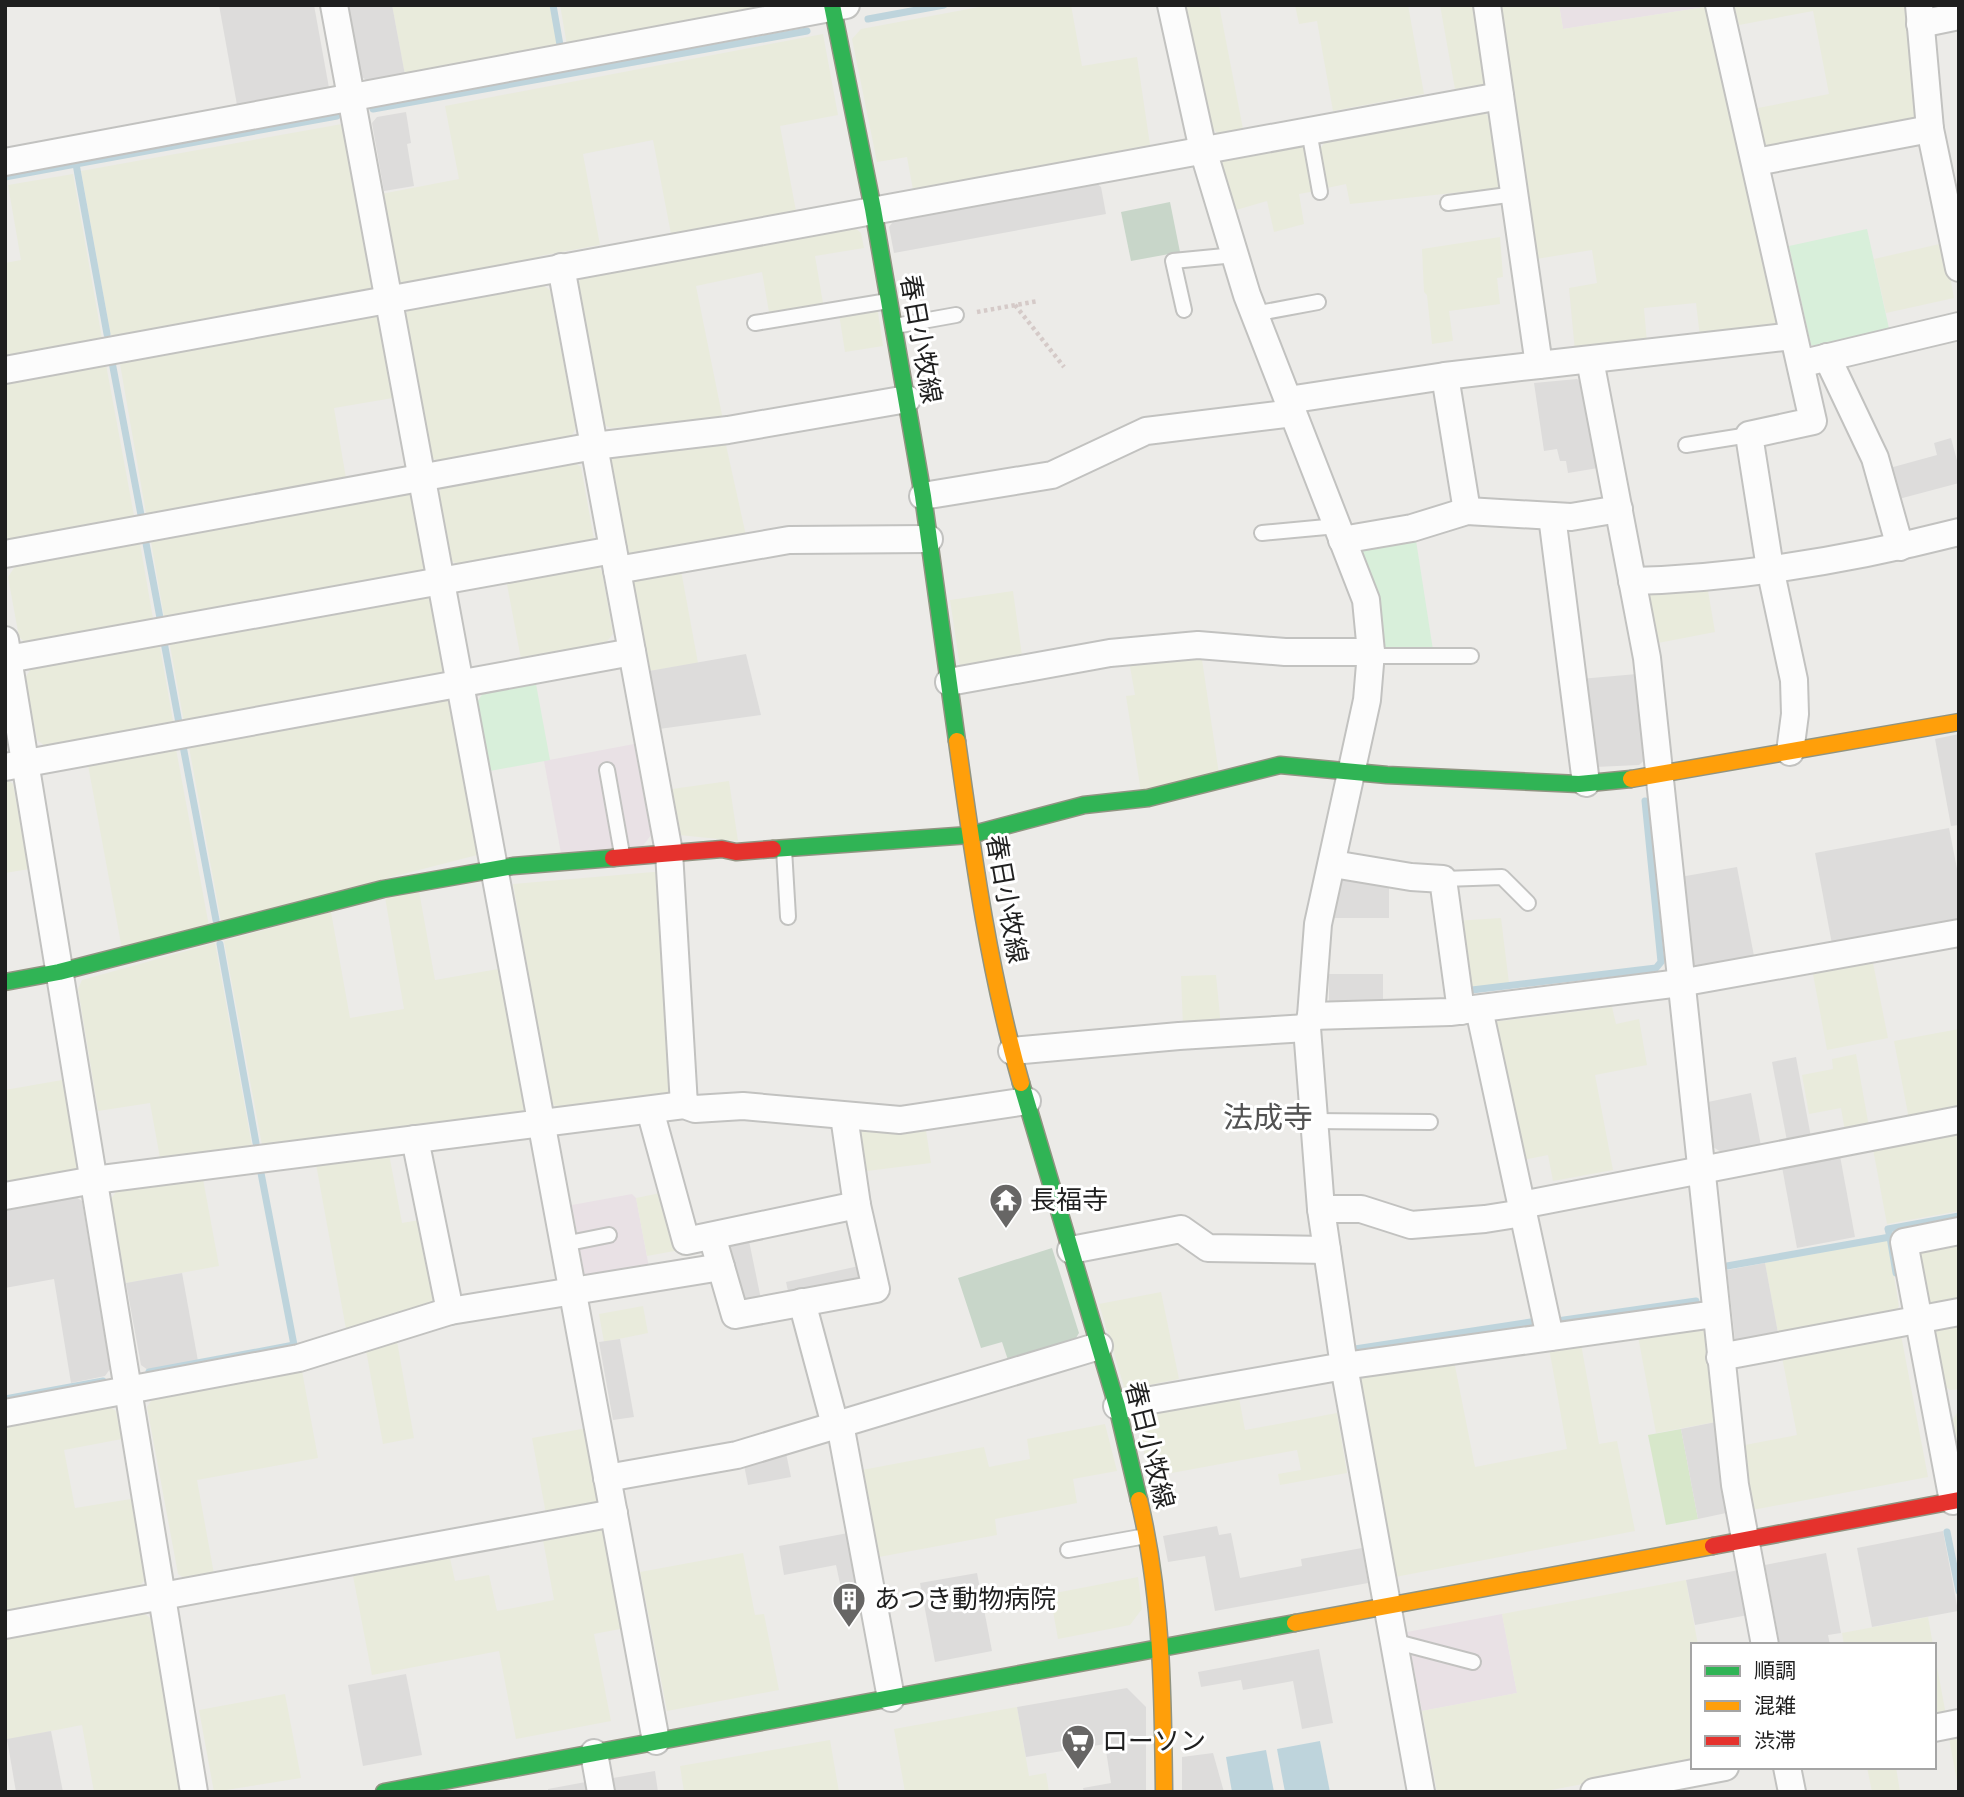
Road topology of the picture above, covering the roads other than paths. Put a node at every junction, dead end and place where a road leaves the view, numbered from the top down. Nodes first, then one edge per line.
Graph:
1 (334, 5) edge
2 (1171, 5) edge
3 (1487, 5) edge
4 (1719, 5) edge
5 (837, 6) edge
6 (1919, 14) edge
7 (1959, 16) edge
8 (1500, 96) junction
9 (352, 98) junction
10 (1930, 130) junction
11 (1309, 131) junction
12 (1203, 150) junction
13 (1948, 160) edge
14 (1756, 162) junction
15 (5, 163) edge
16 (1320, 192) dead end
17 (1515, 194) junction
18 (1448, 202) dead end
19 (873, 209) junction
20 (1234, 255) junction
21 (561, 267) junction
22 (1959, 268) edge
23 (390, 299) junction
24 (889, 300) junction
25 (1318, 302) dead end
26 (1184, 310) dead end
27 (1254, 314) junction
28 (956, 315) dead end
29 (755, 323) dead end
30 (894, 326) junction
31 (1959, 326) edge
32 (1793, 336) junction
33 (1827, 357) junction
34 (1590, 360) junction
35 (1800, 364) junction
36 (1539, 365) junction
37 (5, 370) edge
38 (1445, 376) junction
39 (907, 398) junction
40 (1291, 407) junction
41 (1748, 435) junction
42 (1686, 445) dead end
43 (594, 446) junction
44 (423, 479) junction
45 (923, 496) junction
46 (1619, 509) junction
47 (1468, 511) junction
48 (1552, 516) junction
49 (1959, 532) edge
50 (1262, 533) dead end
51 (1339, 533) junction
52 (929, 539) junction
53 (1900, 547) junction
54 (5, 554) edge
55 (615, 560) junction
56 (1770, 568) junction
57 (442, 580) junction
58 (1632, 580) junction
59 (7, 650) edge
60 (632, 652) junction
61 (1371, 654) junction
62 (1471, 656) dead end
63 (949, 682) junction
64 (462, 685) junction
65 (1959, 722) edge
66 (1790, 752) junction
67 (16, 765) edge
68 (607, 770) dead end
69 (1353, 772) junction
70 (1660, 776) junction
71 (1586, 783) junction
72 (970, 835) junction
73 (784, 849) junction
74 (669, 852) junction
75 (622, 856) junction
76 (1333, 863) junction
77 (496, 869) junction
78 (1443, 879) junction
79 (1528, 903) dead end
80 (788, 917) dead end
81 (1959, 933) edge
82 (59, 972) junction
83 (5, 982) edge
84 (1680, 983) junction
85 (1470, 1010) junction
86 (1309, 1022) junction
87 (1012, 1051) junction
88 (1027, 1101) junction
89 (684, 1105) junction
90 (650, 1110) junction
91 (844, 1116) junction
92 (1959, 1119) edge
93 (1312, 1121) junction
94 (1430, 1122) dead end
95 (542, 1123) junction
96 (415, 1139) junction
97 (1702, 1170) junction
98 (94, 1180) junction
99 (5, 1196) edge
100 (858, 1205) junction
101 (1321, 1209) junction
102 (1522, 1209) junction
103 (1959, 1231) edge
104 (609, 1236) dead end
105 (712, 1236) junction
106 (564, 1244) junction
107 (1327, 1250) junction
108 (1071, 1251) junction
109 (722, 1267) junction
110 (573, 1293) junction
111 (802, 1302) junction
112 (450, 1311) junction
113 (1959, 1312) edge
114 (1715, 1314) junction
115 (1919, 1319) junction
116 (1550, 1337) junction
117 (1099, 1346) junction
118 (1720, 1357) junction
119 (1344, 1366) junction
120 (128, 1390) junction
121 (1947, 1402) edge
122 (1117, 1406) junction
123 (5, 1413) edge
124 (837, 1424) junction
125 (607, 1478) junction
126 (1956, 1500) edge
127 (614, 1513) junction
128 (1146, 1536) junction
129 (1746, 1539) junction
130 (1068, 1550) dead end
131 (162, 1597) junction
132 (1387, 1606) junction
133 (5, 1625) edge
134 (1393, 1641) junction
135 (1765, 1643) edge
136 (1159, 1648) junction
137 (1472, 1662) dead end
138 (891, 1698) junction
139 (1959, 1723) edge
140 (1936, 1728) edge
141 (656, 1741) junction
142 (594, 1753) junction
143 (1715, 1769) edge
144 (1787, 1769) edge
145 (194, 1792) edge
146 (384, 1792) edge
147 (601, 1792) edge
148 (1164, 1792) edge
149 (1422, 1792) edge
150 (1594, 1792) edge
151 (1792, 1792) edge

1 - 9 street
2 - 12 street
3 - 8 street
4 - 14 street
5 - 9 street
5 - 19 street, 春日小牧線
6 - 7 street
6 - 10 street
8 - 11 street
8 - 17 street
9 - 15 street
9 - 23 street
10 - 13 street
10 - 14 street
11 - 12 street
11 - 16 lane
12 - 19 street
12 - 20 street
13 - 22 street
14 - 32 street
17 - 18 lane
17 - 36 street
19 - 21 street
19 - 24 street, 春日小牧線
20 - 26 lane
20 - 27 street
21 - 23 street
21 - 43 street
23 - 37 street
23 - 44 street
24 - 29 lane
24 - 30 street, 春日小牧線
25 - 27 lane
27 - 40 street
28 - 30 lane
30 - 39 street, 春日小牧線
31 - 33 street
32 - 34 street
32 - 35 street
33 - 35 street
33 - 53 street
34 - 36 street
34 - 46 street
35 - 41 street
36 - 38 street
38 - 40 street
38 - 47 street
39 - 43 street
39 - 45 street, 春日小牧線
40 - 45 street
40 - 51 street
41 - 42 lane
41 - 56 street
43 - 44 street
43 - 55 street
44 - 54 street
44 - 57 street
45 - 52 street, 春日小牧線
46 - 48 street
46 - 58 street
47 - 48 street
47 - 51 street
48 - 71 street
49 - 53 street
50 - 51 lane
51 - 61 street
52 - 55 street
52 - 63 street, 春日小牧線
53 - 56 street
55 - 57 street
55 - 60 street
56 - 58 street
56 - 66 street
57 - 59 street
57 - 64 street
58 - 70 street
59 - 67 street
60 - 64 street
60 - 74 street
61 - 62 lane
61 - 63 street
61 - 69 street
63 - 72 street, 春日小牧線
64 - 67 street
64 - 77 street
65 - 66 street
66 - 70 street
67 - 82 street
68 - 75 lane
69 - 71 street
69 - 72 street
69 - 76 street
70 - 71 street
70 - 84 street
72 - 73 street
72 - 87 street, 春日小牧線
73 - 74 street
73 - 80 lane
74 - 75 street
74 - 89 street
75 - 77 street
76 - 78 street
76 - 86 street
77 - 82 street
77 - 95 street
78 - 79 lane
78 - 85 street
81 - 84 street
82 - 83 street
82 - 98 street
84 - 85 street
84 - 97 street
85 - 86 street
85 - 102 street
86 - 87 street
86 - 93 street
87 - 88 street, 春日小牧線
88 - 91 street
88 - 108 street, 春日小牧線
89 - 90 street
89 - 91 street
90 - 95 street
90 - 105 street
91 - 100 street
92 - 97 street
93 - 94 lane
93 - 101 street
95 - 96 street
95 - 106 street
96 - 98 street
96 - 112 street
97 - 102 street
97 - 114 street
98 - 99 street
98 - 120 street
100 - 105 street
100 - 111 street
101 - 102 street
101 - 107 street
102 - 116 street
103 - 115 street
104 - 106 lane
105 - 109 street
106 - 110 street
107 - 108 street
107 - 119 street
108 - 117 street, 春日小牧線
109 - 110 street
109 - 111 street
110 - 112 street
110 - 125 street
111 - 124 street
112 - 120 street
113 - 115 street
114 - 116 street
114 - 118 street
115 - 118 street
115 - 121 street
116 - 119 street
117 - 122 street, 春日小牧線
117 - 124 street
118 - 129 street
119 - 122 street
119 - 132 street
120 - 123 street
120 - 131 street
121 - 126 street
122 - 128 street, 春日小牧線
124 - 125 street
124 - 138 street
125 - 127 street
126 - 129 street
127 - 131 street
127 - 141 street
128 - 130 lane
128 - 136 street, 春日小牧線
129 - 132 street
129 - 135 street
131 - 133 street
131 - 145 street
132 - 134 street
132 - 136 street
134 - 137 lane
134 - 149 street
136 - 138 street
136 - 148 street, 春日小牧線
138 - 141 street
139 - 140 street
141 - 142 street
142 - 146 street
142 - 147 street
143 - 150 street
144 - 151 street

